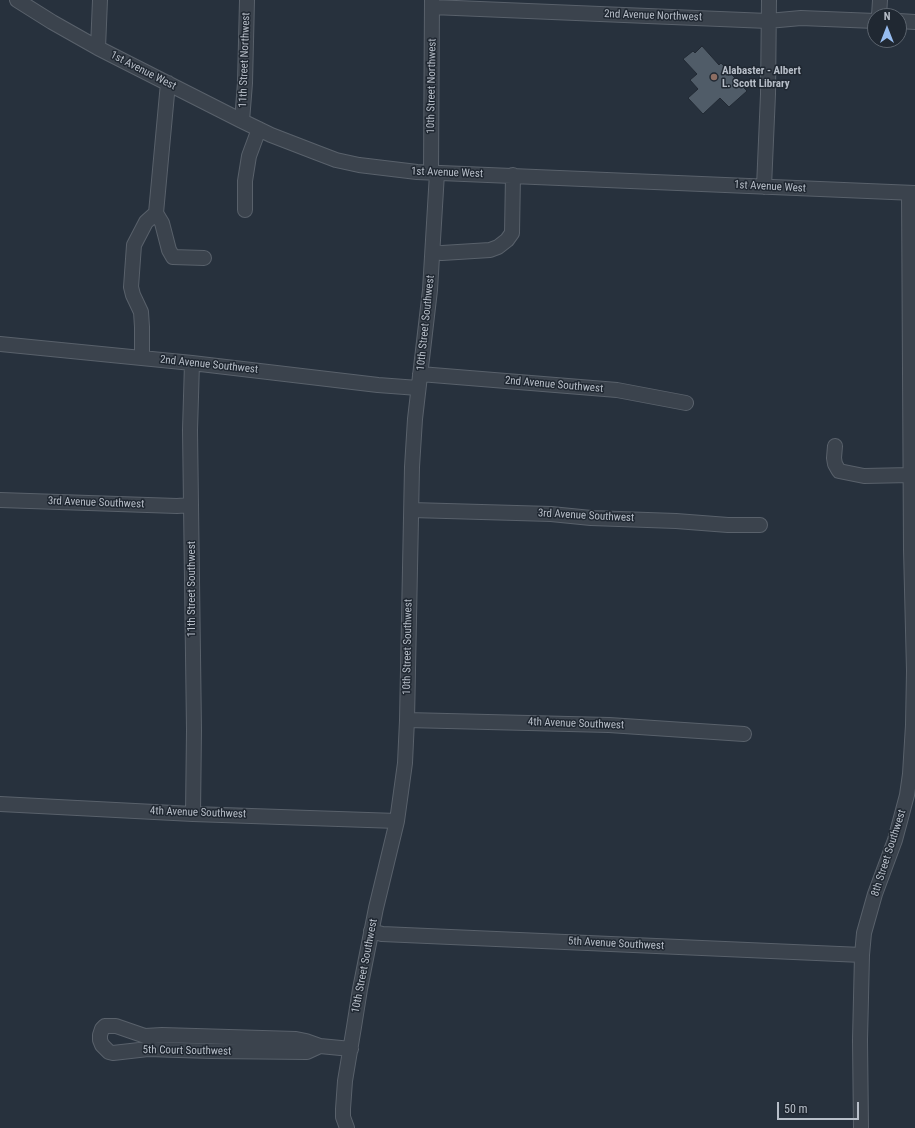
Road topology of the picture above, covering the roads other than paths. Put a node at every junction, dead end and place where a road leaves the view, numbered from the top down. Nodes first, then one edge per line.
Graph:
1 (17, 0) edge
2 (100, 0) edge
3 (247, 0) edge
4 (769, 0) edge
5 (432, 4) edge
6 (768, 21) junction
7 (867, 21) edge
8 (98, 48) junction
9 (168, 84) junction
10 (242, 121) junction
11 (259, 129) junction
12 (434, 173) junction
13 (513, 176) junction
14 (764, 187) junction
15 (912, 193) edge
16 (245, 210) dead end
17 (156, 213) junction
18 (433, 252) junction
19 (204, 258) dead end
20 (0, 344) edge
21 (142, 358) junction
22 (192, 363) junction
23 (420, 374) junction
24 (418, 388) junction
25 (686, 403) dead end
26 (835, 446) dead end
27 (910, 475) junction
28 (0, 500) edge
29 (191, 505) junction
30 (412, 510) junction
31 (760, 525) dead end
32 (913, 528) edge
33 (407, 720) junction
34 (744, 734) dead end
35 (0, 804) edge
36 (193, 814) junction
37 (397, 821) junction
38 (371, 932) junction
39 (862, 955) junction
40 (320, 1046) junction
41 (351, 1049) junction
42 (345, 1122) edge
43 (861, 1128) edge

1 - 8 street, 1st Avenue West
2 - 8 street
3 - 10 street, 11th Street Northwest
4 - 6 street
5 - 6 street, 2nd Avenue Northwest
5 - 12 street, 10th Street Northwest
6 - 7 street, 2nd Avenue Northwest
6 - 14 street
8 - 9 street, 1st Avenue West
9 - 10 street, 1st Avenue West
9 - 17 street
10 - 11 street, 1st Avenue West
11 - 12 street, 1st Avenue West
11 - 16 street
12 - 13 street, 1st Avenue West
12 - 18 street, 10th Street Southwest
13 - 14 street, 1st Avenue West
13 - 18 street
14 - 15 street, 1st Avenue West
15 - 27 street, 8th Street Southwest
17 - 19 street
17 - 21 street
18 - 23 street, 10th Street Southwest
20 - 21 street, 2nd Avenue Southwest
21 - 22 street, 2nd Avenue Southwest
22 - 24 street, 2nd Avenue Southwest
22 - 29 street, 11th Street Southwest
23 - 24 street, 10th Street Southwest
23 - 25 street, 2nd Avenue Southwest
24 - 30 street, 10th Street Southwest
26 - 27 street
27 - 32 street, 8th Street Southwest
28 - 29 street, 3rd Avenue Southwest
29 - 36 street, 11th Street Southwest
30 - 31 street, 3rd Avenue Southwest
30 - 33 street, 10th Street Southwest
32 - 39 street, 8th Street Southwest
33 - 34 street, 4th Avenue Southwest
33 - 37 street, 10th Street Southwest
35 - 36 street, 4th Avenue Southwest
36 - 37 street, 4th Avenue Southwest
37 - 38 street, 10th Street Southwest
38 - 39 street, 5th Avenue Southwest
38 - 41 street, 10th Street Southwest
39 - 43 street, 8th Street Southwest
40 - 40 street, 5th Court Southwest
40 - 41 street, 5th Court Southwest
41 - 42 street, 10th Street Southwest

